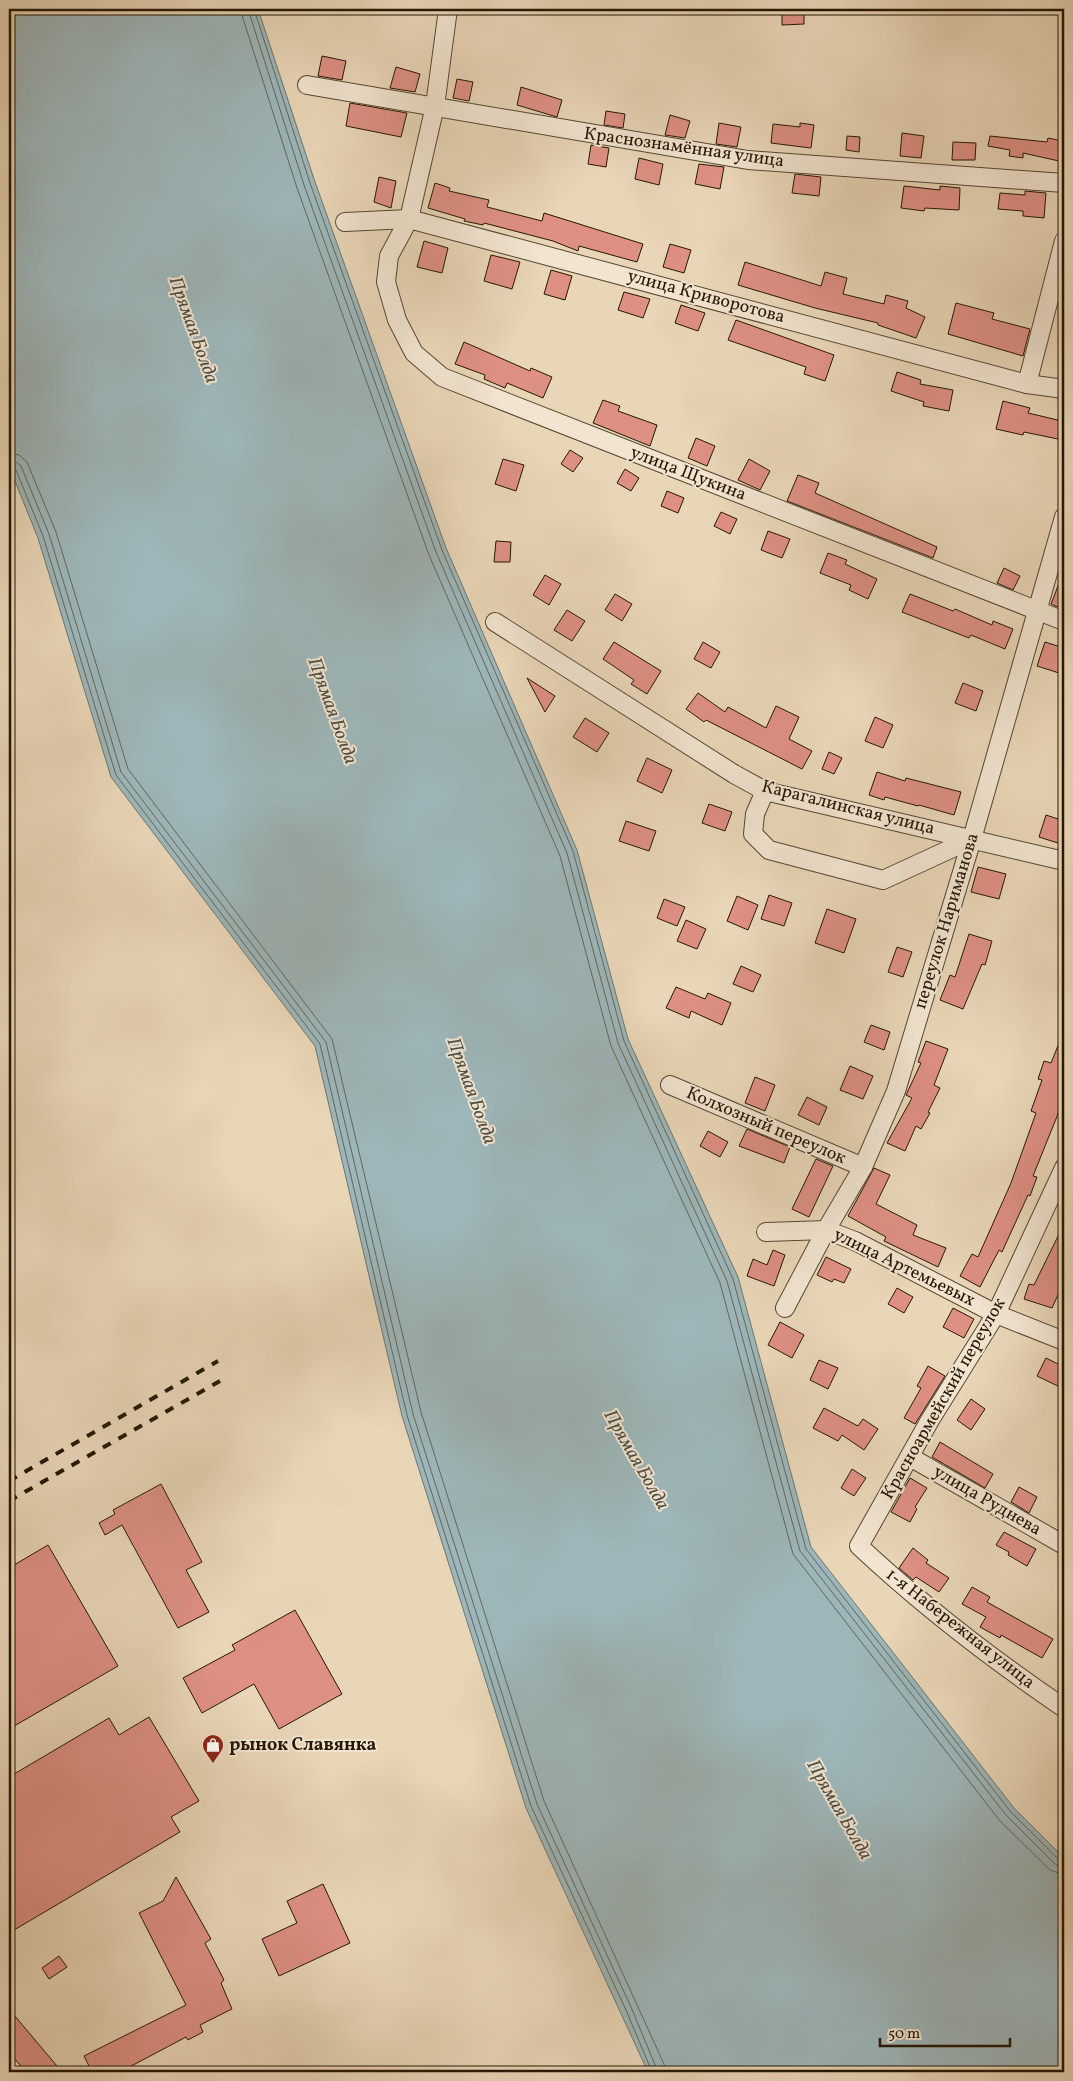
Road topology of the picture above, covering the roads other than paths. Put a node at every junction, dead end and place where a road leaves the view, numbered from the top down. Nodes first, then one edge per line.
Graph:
1 (448, 9) edge
2 (307, 85) dead end
3 (435, 106) junction
4 (1064, 183) edge
5 (410, 219) junction
6 (345, 222) dead end
7 (1064, 241) edge
8 (1027, 384) junction
9 (1064, 389) edge
10 (1064, 517) edge
11 (1039, 612) junction
12 (1064, 621) edge
13 (495, 622) dead end
14 (765, 792) junction
15 (972, 839) junction
16 (1064, 861) edge
17 (670, 1086) dead end
18 (863, 1168) junction
19 (1064, 1168) edge
20 (826, 1230) junction
21 (766, 1232) dead end
22 (785, 1308) dead end
23 (996, 1314) junction
24 (1064, 1341) edge
25 (910, 1457) junction
26 (1064, 1545) edge
27 (859, 1546) joint
28 (1064, 1708) edge

1 - 3 street
2 - 3 street, Краснознамённая улица
3 - 4 street, Краснознамённая улица
3 - 5 street
5 - 6 street, улица Криворотова
5 - 8 street, улица Криворотова
5 - 11 street, улица Щукина
7 - 8 street
8 - 9 street, улица Криворотова
10 - 11 street, переулок Нариманова
11 - 12 street, улица Щукина
11 - 15 street, переулок Нариманова
13 - 14 street, Карагалинская улица
14 - 15 street, Карагалинская улица
14 - 15 street
15 - 16 street, Карагалинская улица
15 - 18 street, переулок Нариманова
17 - 18 street, Колхозный переулок
18 - 20 street, переулок Нариманова
19 - 23 street, Красноармейский переулок
20 - 21 street, улица Артемьевых
20 - 22 street, переулок Нариманова
20 - 23 street, улица Артемьевых
23 - 24 street, улица Артемьевых
23 - 25 street, Красноармейский переулок
25 - 26 street, улица Руднева
25 - 27 street, Красноармейский переулок
27 - 28 street, 1-я Набережная улица

